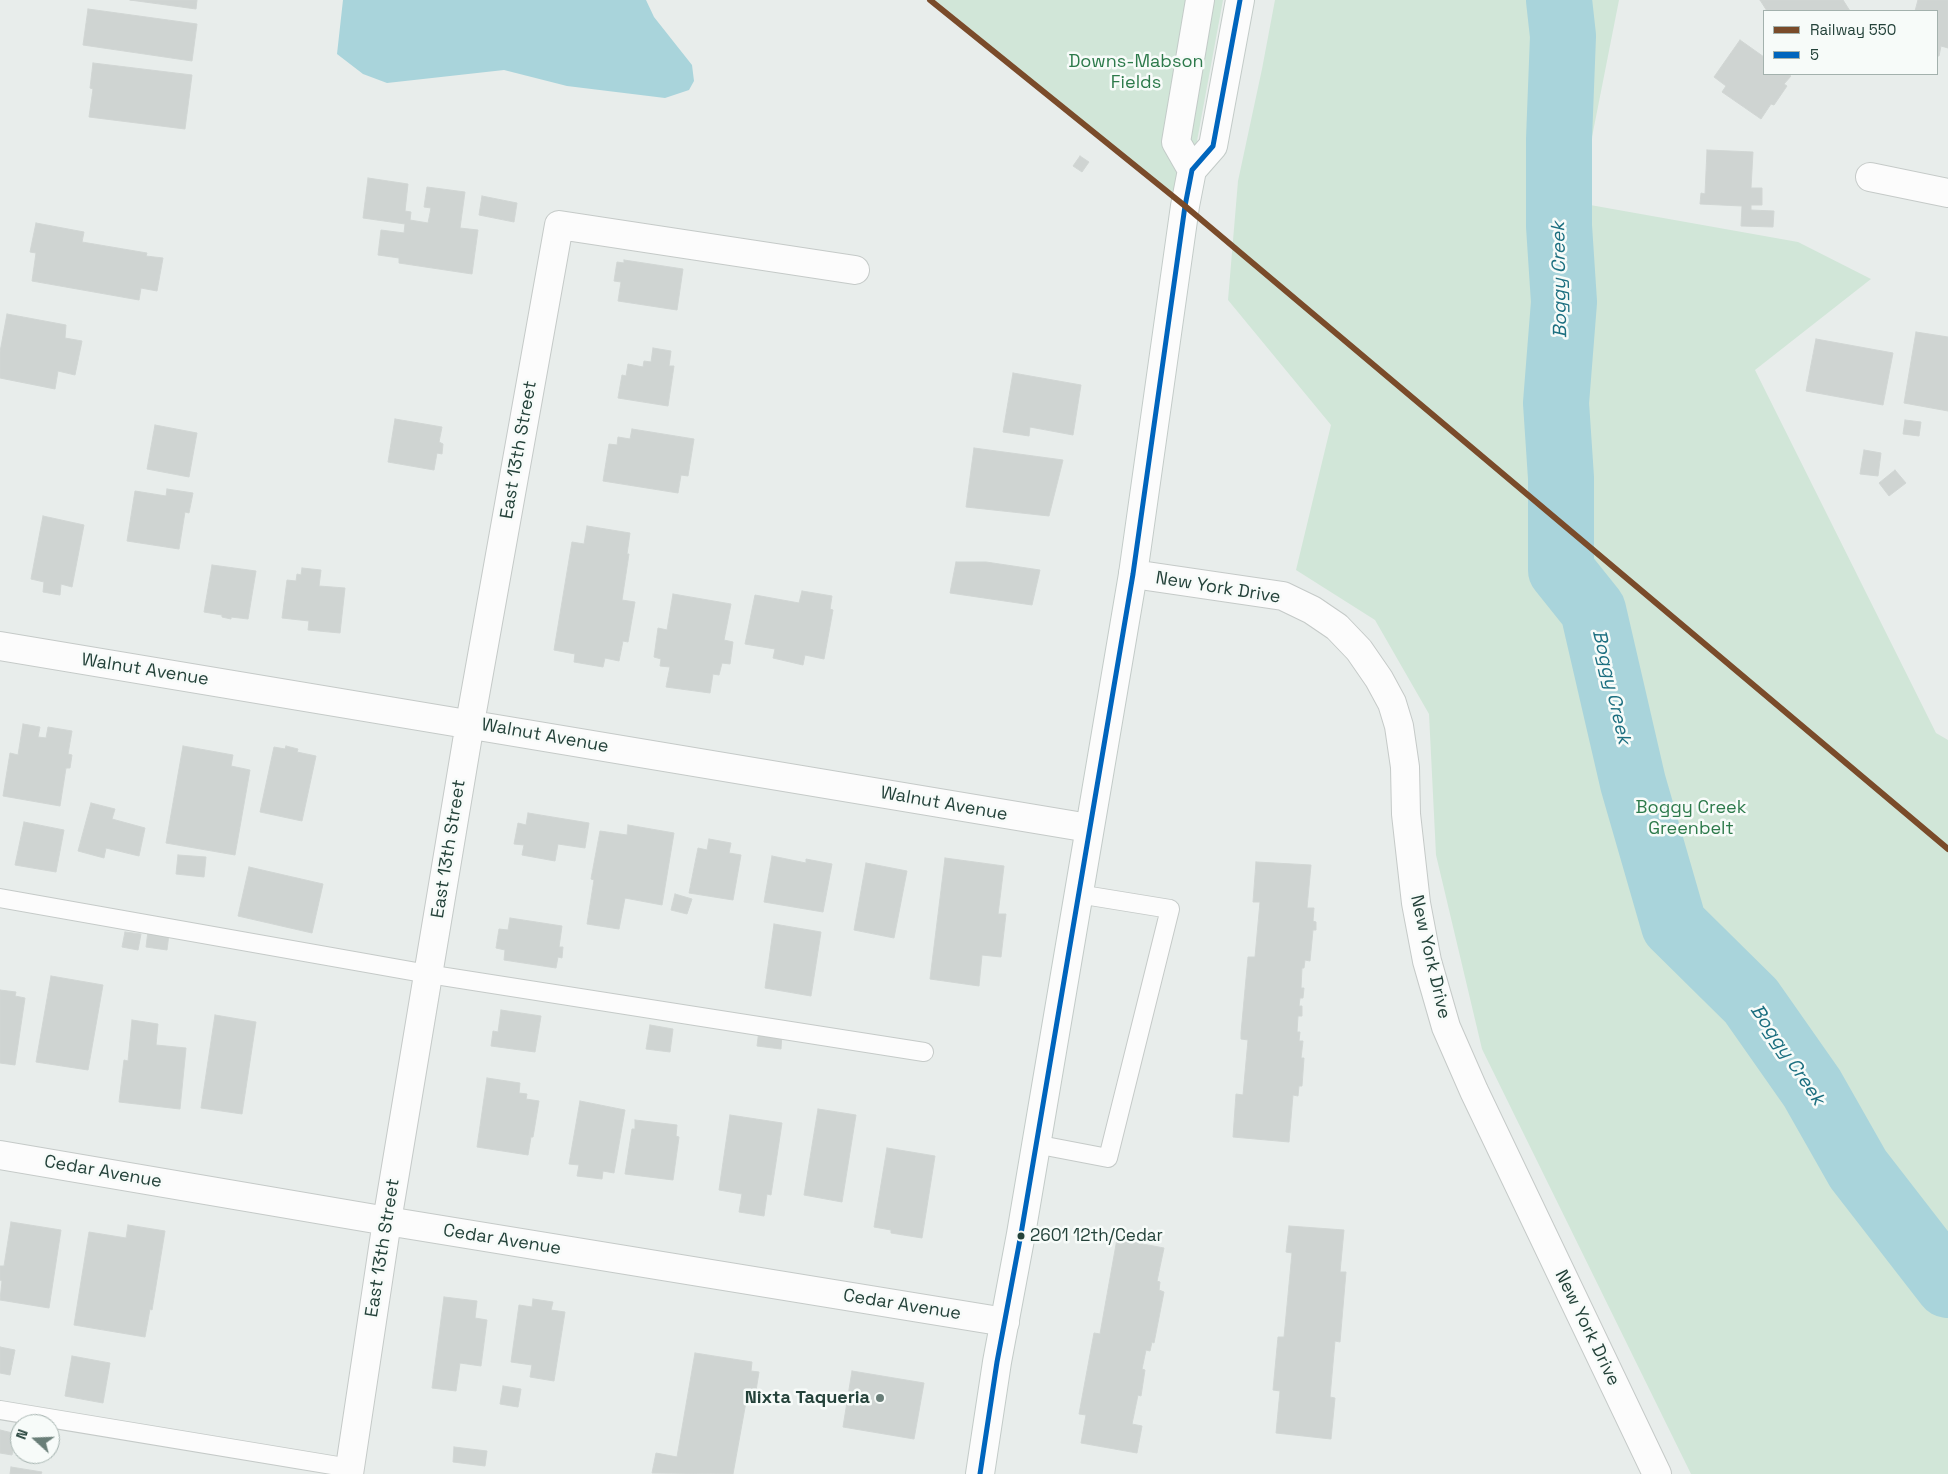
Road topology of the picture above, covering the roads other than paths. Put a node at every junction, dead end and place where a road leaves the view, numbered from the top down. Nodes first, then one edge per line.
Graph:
1 (1200, 0) edge
2 (1240, 0) edge
3 (1192, 170) junction
4 (1870, 177) dead end
5 (1948, 193) edge
6 (855, 270) dead end
7 (1133, 574) junction
8 (0, 646) edge
9 (470, 723) junction
10 (1089, 828) junction
11 (1078, 894) junction
12 (0, 898) edge
13 (428, 974) junction
14 (924, 1052) dead end
15 (1036, 1144) junction
16 (0, 1155) edge
17 (387, 1221) junction
18 (1005, 1322) junction
19 (0, 1410) edge
20 (350, 1471) edge
21 (980, 1474) edge
22 (1657, 1474) edge

1 - 3 street
2 - 3 street
3 - 7 street
4 - 5 street
6 - 9 street, East 13th Street
7 - 10 street
7 - 22 street, New York Drive
8 - 9 street, Walnut Avenue
9 - 10 street, Walnut Avenue
9 - 13 street, East 13th Street
10 - 11 street
11 - 15 street
11 - 15 lane
12 - 13 lane
13 - 14 lane
13 - 17 street, East 13th Street
15 - 18 street
16 - 17 street, Cedar Avenue
17 - 18 street, Cedar Avenue
17 - 20 street, East 13th Street
18 - 21 street
19 - 20 lane

